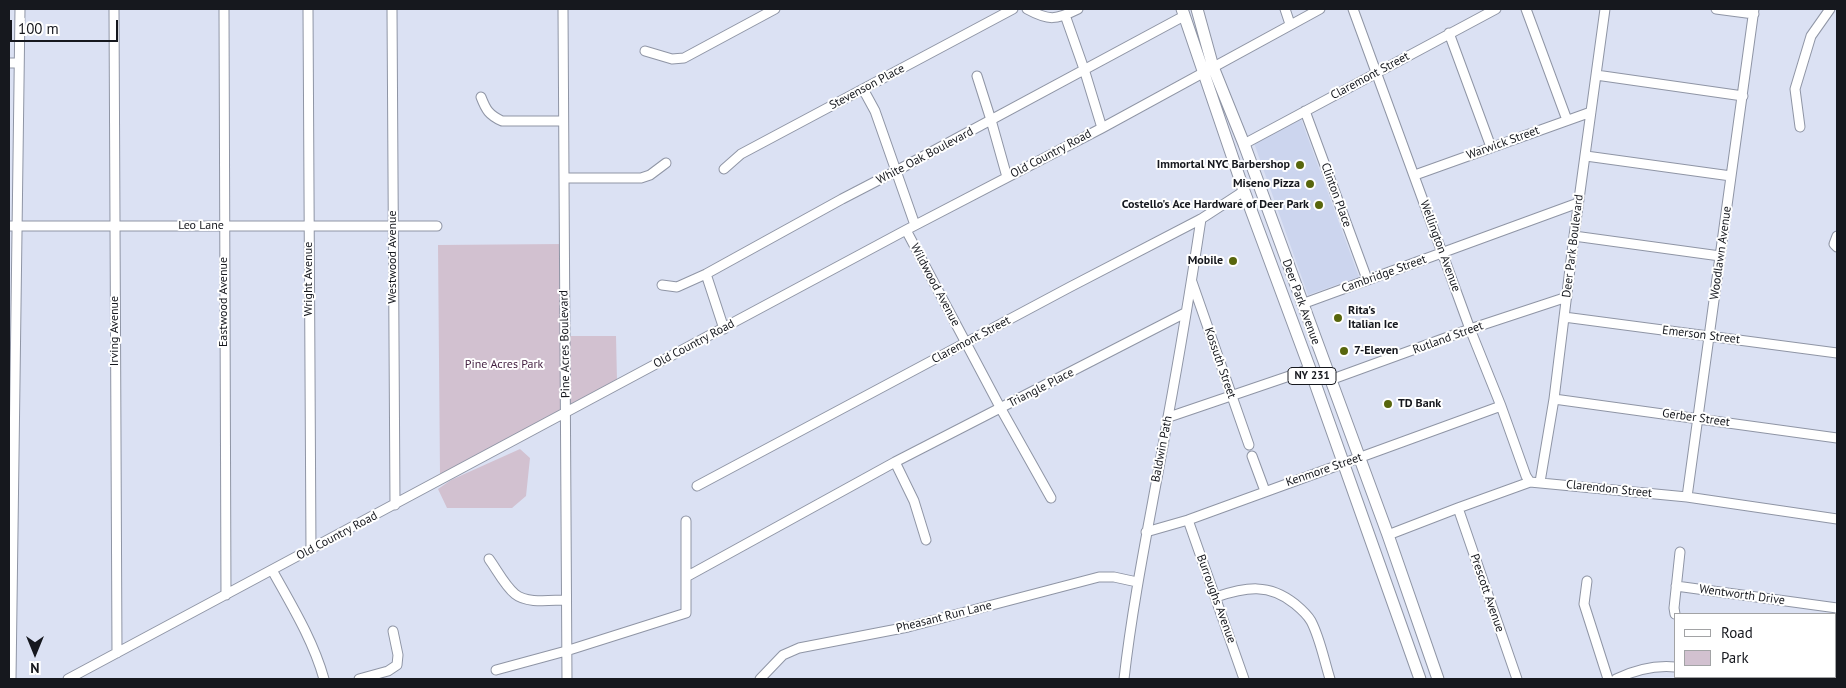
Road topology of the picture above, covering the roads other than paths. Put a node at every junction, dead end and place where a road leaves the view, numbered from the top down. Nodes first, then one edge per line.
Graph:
1 (20, 9) edge
2 (114, 9) edge
3 (224, 9) edge
4 (308, 9) edge
5 (392, 9) edge
6 (563, 9) edge
7 (775, 9) edge
8 (1013, 9) edge
9 (1027, 9) edge
10 (1078, 9) edge
11 (1197, 9) edge
12 (1285, 9) edge
13 (1320, 9) edge
14 (1353, 9) edge
15 (1496, 9) edge
16 (1526, 9) edge
17 (1605, 9) edge
18 (1716, 9) edge
19 (1830, 9) edge
20 (1754, 11) edge
21 (1183, 12) edge
22 (1066, 15) junction
23 (1290, 24) junction
24 (1449, 33) junction
25 (644, 51) dead end
26 (9, 63) edge
27 (19, 63) junction
28 (1213, 67) junction
29 (1084, 69) junction
30 (1202, 72) junction
31 (1378, 72) junction
32 (1596, 75) junction
33 (977, 76) dead end
34 (863, 89) junction
35 (1743, 96) junction
36 (481, 97) dead end
37 (1305, 112) junction
38 (1591, 112) junction
39 (992, 120) junction
40 (1567, 120) junction
41 (562, 121) junction
42 (1800, 127) dead end
43 (1102, 128) junction
44 (13, 144) edge
45 (1244, 144) junction
46 (1491, 147) junction
47 (1586, 156) junction
48 (666, 163) dead end
49 (724, 169) dead end
50 (896, 172) junction
51 (1414, 175) junction
52 (1731, 176) junction
53 (1007, 177) junction
54 (564, 178) junction
55 (1244, 191) junction
56 (1578, 202) junction
57 (1201, 219) junction
58 (915, 225) junction
59 (13, 226) edge
60 (115, 226) junction
61 (224, 226) junction
62 (309, 226) junction
63 (393, 226) junction
64 (437, 226) dead end
65 (906, 230) junction
66 (1574, 236) junction
67 (1837, 236) edge
68 (1837, 247) edge
69 (1443, 252) junction
70 (1720, 256) junction
71 (706, 274) junction
72 (1367, 279) junction
73 (1192, 282) junction
74 (662, 285) dead end
75 (1567, 297) junction
76 (1302, 304) junction
77 (12, 308) edge
78 (1186, 313) junction
79 (1564, 318) junction
80 (724, 328) junction
81 (1470, 330) junction
82 (1710, 336) junction
83 (965, 343) junction
84 (1837, 353) edge
85 (1310, 369) junction
86 (1330, 380) junction
87 (12, 388) edge
88 (1232, 396) junction
89 (1554, 400) junction
90 (1501, 406) junction
91 (1001, 409) junction
92 (566, 412) junction
93 (1168, 417) junction
94 (1698, 419) junction
95 (1837, 438) edge
96 (1249, 445) dead end
97 (1252, 456) dead end
98 (1358, 458) junction
99 (895, 462) junction
100 (1343, 462) junction
101 (12, 470) edge
102 (1535, 482) junction
103 (697, 486) dead end
104 (1264, 490) junction
105 (1687, 497) junction
106 (1051, 498) dead end
107 (394, 505) junction
108 (1458, 508) junction
109 (1837, 519) edge
110 (1188, 520) junction
111 (686, 521) dead end
112 (1146, 532) junction
113 (1388, 535) junction
114 (926, 540) dead end
115 (311, 550) junction
116 (1680, 552) dead end
117 (11, 553) edge
118 (489, 559) dead end
119 (272, 570) junction
120 (686, 577) junction
121 (1587, 581) dead end
122 (1137, 582) junction
123 (1676, 586) junction
124 (226, 595) junction
125 (1216, 597) junction
126 (566, 600) junction
127 (1837, 608) edge
128 (1675, 613) edge
129 (393, 631) dead end
130 (10, 634) edge
131 (566, 651) junction
132 (117, 653) junction
133 (1674, 667) edge
134 (496, 670) dead end
135 (11, 679) edge
136 (68, 679) edge
137 (324, 679) edge
138 (359, 679) edge
139 (566, 679) edge
140 (760, 679) edge
141 (1124, 679) edge
142 (1244, 679) edge
143 (1330, 679) edge
144 (1420, 679) edge
145 (1438, 679) edge
146 (1517, 679) edge
147 (1608, 679) edge
148 (1616, 679) edge

1 - 27 street
2 - 60 street, Irving Avenue
3 - 61 street, Eastwood Avenue
4 - 62 street, Wright Avenue
5 - 63 street, Westwood Avenue
6 - 41 street, Pine Acres Boulevard
7 - 25 street
8 - 34 street, Stevenson Place
9 - 22 street
10 - 22 street
11 - 28 main road, Deer Park Avenue / NY 231
12 - 23 street
13 - 23 street, Old Country Road
14 - 31 street, Wellington Avenue
15 - 24 street, Claremont Street
16 - 40 street
17 - 32 street, Deer Park Boulevard
18 - 20 street
19 - 42 street
20 - 35 street, Woodlawn Avenue
21 - 29 street, White Oak Boulevard
21 - 30 main road, Deer Park Avenue / NY 231
22 - 29 street
23 - 28 street, Old Country Road
24 - 31 street, Claremont Street
24 - 46 street
26 - 27 street
27 - 44 street
28 - 30 street, Old Country Road
28 - 45 main road, Deer Park Avenue / NY 231
29 - 39 street, White Oak Boulevard
29 - 43 street
30 - 43 street, Old Country Road
30 - 55 main road, Deer Park Avenue / NY 231
31 - 37 street, Claremont Street
31 - 51 street, Wellington Avenue
32 - 35 street
32 - 38 street, Deer Park Boulevard
33 - 39 street
34 - 49 street, Stevenson Place
34 - 50 street, Wildwood Avenue
35 - 52 street, Woodlawn Avenue
36 - 41 street
37 - 45 street, Claremont Street
37 - 72 street, Clinton Place
38 - 40 street, Warwick Street
38 - 47 street, Deer Park Boulevard
39 - 50 street, White Oak Boulevard
39 - 53 street
40 - 46 street, Warwick Street
41 - 54 street, Pine Acres Boulevard
43 - 53 street, Old Country Road
44 - 59 street
45 - 76 main road, Deer Park Avenue / NY 231
46 - 51 street, Warwick Street
47 - 52 street
47 - 56 street, Deer Park Boulevard
48 - 54 street
50 - 58 street, Wildwood Avenue
50 - 71 street, White Oak Boulevard
51 - 69 street, Wellington Avenue
52 - 70 street, Woodlawn Avenue
53 - 58 street, Old Country Road
54 - 92 street, Pine Acres Boulevard
55 - 57 street, Claremont Street
55 - 85 main road, Deer Park Avenue / NY 231
56 - 66 street, Deer Park Boulevard
56 - 69 street, Cambridge Street
57 - 73 street, Baldwin Path
57 - 83 street, Claremont Street
58 - 65 street, Old Country Road
59 - 60 street, Leo Lane
59 - 77 street
60 - 61 street, Leo Lane
60 - 132 street, Irving Avenue
61 - 62 street, Leo Lane
61 - 124 street, Eastwood Avenue
62 - 63 street, Leo Lane
62 - 115 street, Wright Avenue
63 - 64 street, Leo Lane
63 - 107 street, Westwood Avenue
65 - 80 street, Old Country Road
65 - 83 street, Wildwood Avenue
66 - 70 street
66 - 75 street, Deer Park Boulevard
67 - 68 street
69 - 72 street, Cambridge Street
69 - 81 street, Wellington Avenue
70 - 82 street, Woodlawn Avenue
71 - 74 street, White Oak Boulevard
71 - 80 street
72 - 76 street, Cambridge Street
73 - 78 street, Baldwin Path
73 - 88 street, Kossuth Street
75 - 79 street, Deer Park Boulevard
75 - 81 street, Rutland Street
76 - 86 main road, Deer Park Avenue / NY 231
77 - 87 street
78 - 91 street, Triangle Place
78 - 93 street, Baldwin Path
79 - 82 street, Emerson Street
79 - 89 street, Deer Park Boulevard
80 - 92 street, Old Country Road
81 - 86 street, Rutland Street
81 - 90 street, Wellington Avenue
82 - 84 street, Emerson Street
82 - 94 street, Woodlawn Avenue
83 - 91 street, Wildwood Avenue
83 - 103 street, Claremont Street
85 - 88 street
85 - 100 main road, Deer Park Avenue / NY 231
86 - 98 main road, Deer Park Avenue / NY 231
87 - 101 street
88 - 93 street
88 - 96 street, Kossuth Street
89 - 94 street, Gerber Street
89 - 102 street, Deer Park Boulevard
90 - 98 street, Kenmore Street
90 - 102 street, Wellington Avenue
91 - 99 street, Triangle Place
91 - 106 street, Wildwood Avenue
92 - 107 street, Old Country Road
92 - 126 street, Pine Acres Boulevard
93 - 112 street, Baldwin Path
94 - 95 street, Gerber Street
94 - 105 street, Woodlawn Avenue
97 - 104 street
98 - 100 street, Kenmore Street
98 - 113 main road, Deer Park Avenue / NY 231
99 - 114 street
99 - 120 street, Triangle Place
100 - 104 street, Kenmore Street
100 - 144 main road, Deer Park Avenue / NY 231
101 - 117 street
102 - 105 street, Clarendon Street
102 - 108 street, Clarendon Street
104 - 110 street, Kenmore Street
105 - 109 street, Clarendon Street
107 - 115 street, Old Country Road
108 - 113 street, Clarendon Street
108 - 146 street, Prescott Avenue
110 - 112 street, Kenmore Street
110 - 125 street, Burroughs Avenue
111 - 120 street
112 - 122 street, Baldwin Path
113 - 145 main road, Deer Park Avenue / NY 231
115 - 119 street, Old Country Road
116 - 123 street
117 - 130 street
118 - 126 street
119 - 124 street, Old Country Road
119 - 137 street
120 - 131 street
121 - 147 street
122 - 140 street, Pheasant Run Lane
122 - 141 street, Baldwin Path
123 - 127 street, Wentworth Drive
123 - 128 street
124 - 132 street, Old Country Road
125 - 142 street, Burroughs Avenue
125 - 143 street
126 - 131 street, Pine Acres Boulevard
129 - 138 street
130 - 135 street
131 - 134 street
131 - 139 street, Pine Acres Boulevard
132 - 136 street, Old Country Road
133 - 148 street

